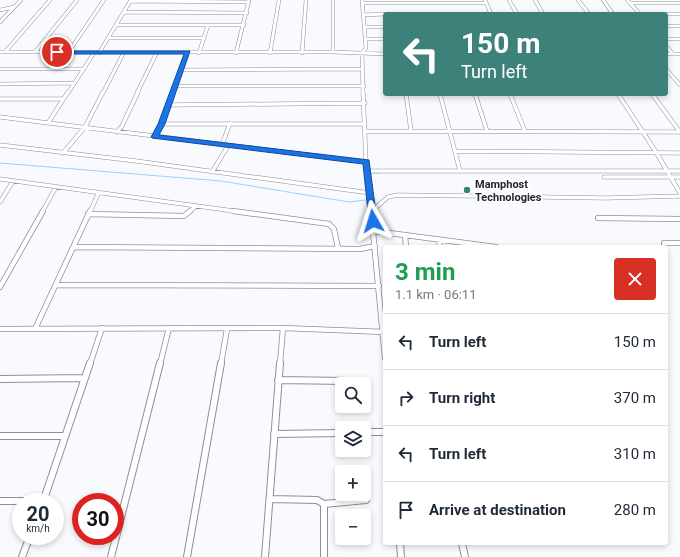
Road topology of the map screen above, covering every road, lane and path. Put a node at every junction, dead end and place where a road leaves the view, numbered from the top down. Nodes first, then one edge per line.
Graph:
1 (21, 0) edge
2 (50, 0) edge
3 (77, 0) edge
4 (104, 0) edge
5 (279, 0) edge
6 (306, 0) edge
7 (333, 0) edge
8 (509, 0) edge
9 (535, 0) edge
10 (578, 0) edge
11 (603, 0) edge
12 (627, 0) edge
13 (131, 1) edge
14 (249, 1) edge
15 (362, 1) edge
16 (485, 1) edge
17 (630, 3) junction
18 (680, 3) edge
19 (15, 6) junction
20 (0, 10) edge
21 (124, 12) junction
22 (490, 12) edge
23 (516, 12) edge
24 (542, 12) edge
25 (587, 12) edge
26 (612, 12) edge
27 (638, 12) edge
28 (246, 13) junction
29 (363, 14) junction
30 (383, 14) edge
31 (668, 14) edge
32 (680, 14) edge
33 (1, 22) edge
34 (244, 24) junction
35 (116, 25) junction
36 (208, 25) junction
37 (383, 26) edge
38 (668, 26) edge
39 (680, 26) edge
40 (364, 27) junction
41 (108, 38) junction
42 (204, 38) junction
43 (365, 39) junction
44 (383, 39) edge
45 (668, 39) edge
46 (680, 39) edge
47 (668, 48) edge
48 (0, 52) edge
49 (4, 52) junction
50 (35, 52) junction
51 (99, 52) junction
52 (124, 52) junction
53 (156, 52) junction
54 (188, 52) junction
55 (270, 52) junction
56 (302, 52) junction
57 (333, 52) junction
58 (68, 53) junction
59 (94, 53) junction
60 (199, 53) junction
61 (236, 53) junction
62 (362, 53) junction
63 (383, 54) edge
64 (668, 54) edge
65 (673, 54) junction
66 (680, 54) edge
67 (0, 69) edge
68 (84, 69) junction
69 (182, 70) junction
70 (363, 70) junction
71 (668, 70) edge
72 (74, 83) junction
73 (0, 84) edge
74 (680, 85) edge
75 (175, 86) junction
76 (364, 86) junction
77 (406, 96) edge
78 (441, 96) edge
79 (476, 96) edge
80 (511, 96) edge
81 (619, 96) edge
82 (653, 96) edge
83 (63, 99) junction
84 (0, 100) edge
85 (365, 103) junction
86 (169, 105) junction
87 (0, 117) edge
88 (48, 123) junction
89 (230, 123) junction
90 (161, 124) junction
91 (365, 124) junction
92 (85, 127) junction
93 (366, 131) junction
94 (411, 131) junction
95 (487, 131) junction
96 (525, 131) junction
97 (117, 132) junction
98 (451, 132) junction
99 (642, 132) junction
100 (155, 137) junction
101 (0, 145) edge
102 (222, 146) junction
103 (228, 146) junction
104 (456, 151) junction
105 (656, 152) junction
106 (63, 153) junction
107 (680, 153) edge
108 (366, 162) junction
109 (368, 171) junction
110 (460, 171) junction
111 (680, 171) edge
112 (212, 172) junction
113 (667, 172) junction
114 (604, 177) dead end
115 (670, 177) junction
116 (680, 177) edge
117 (0, 179) edge
118 (13, 181) junction
119 (56, 187) junction
120 (370, 193) junction
121 (98, 194) junction
122 (680, 194) edge
123 (0, 202) edge
124 (196, 206) junction
125 (372, 211) junction
126 (88, 214) junction
127 (598, 218) dead end
128 (680, 219) edge
129 (374, 231) junction
130 (405, 235) junction
131 (439, 240) junction
132 (664, 243) dead end
133 (680, 243) edge
134 (406, 245) edge
135 (440, 245) edge
136 (469, 245) edge
137 (74, 246) junction
138 (375, 246) junction
139 (338, 248) junction
140 (56, 285) junction
141 (379, 286) junction
142 (0, 287) edge
143 (102, 328) junction
144 (169, 328) junction
145 (283, 328) junction
146 (227, 329) junction
147 (0, 330) edge
148 (35, 330) junction
149 (383, 332) edge
150 (0, 378) edge
151 (84, 378) junction
152 (278, 380) junction
153 (335, 381) edge
154 (335, 432) edge
155 (371, 432) edge
156 (383, 432) edge
157 (274, 434) junction
158 (0, 436) edge
159 (65, 436) junction
160 (46, 493) edge
161 (270, 499) junction
162 (0, 501) edge
163 (12, 501) edge
164 (356, 501) edge
165 (324, 504) junction
166 (27, 545) edge
167 (400, 545) edge
168 (462, 545) edge
169 (22, 557) edge
170 (111, 557) edge
171 (187, 557) edge
172 (265, 557) edge
173 (324, 557) edge
174 (401, 557) edge
175 (465, 557) edge

1 - 19 street
2 - 49 street
3 - 50 street
4 - 58 street
5 - 55 street
6 - 56 street
7 - 57 street
8 - 23 street
9 - 24 street
10 - 25 street
11 - 26 street
12 - 17 street
13 - 14 street
13 - 21 street
14 - 28 street
15 - 16 street
15 - 29 street
16 - 22 street
17 - 18 street
17 - 27 street
19 - 20 street
19 - 33 street
21 - 28 street
21 - 35 street
28 - 34 street
29 - 30 street
29 - 40 street
31 - 32 street
34 - 36 street
34 - 61 street
35 - 36 street
35 - 41 street
36 - 42 street
37 - 40 street
38 - 39 street
40 - 43 street
41 - 42 street
41 - 51 street
42 - 60 street
43 - 44 street
43 - 62 street
45 - 46 street
47 - 65 street
48 - 49 street
49 - 50 street
50 - 58 street
51 - 52 street
51 - 59 street
52 - 53 street
52 - 92 street
53 - 54 street
53 - 97 street
54 - 60 street
54 - 69 street
55 - 56 street
55 - 61 street
56 - 57 street
57 - 62 street
58 - 59 street
59 - 68 street
60 - 61 street
62 - 63 street
62 - 70 street
64 - 65 street
65 - 66 street
67 - 68 street
68 - 72 street
69 - 70 street
69 - 75 street
70 - 76 street
71 - 74 street
72 - 73 street
72 - 83 street
75 - 76 street
75 - 86 street
76 - 85 street
77 - 94 street
78 - 98 street
79 - 95 street
80 - 96 street
81 - 99 street
82 - 99 street
83 - 84 street
83 - 88 street
85 - 86 street
85 - 91 street
86 - 90 street
87 - 88 street
88 - 92 street
89 - 90 street
89 - 91 street
89 - 102 street
90 - 100 street
91 - 93 street
92 - 97 street
92 - 106 street
93 - 94 street
93 - 108 street
94 - 98 street
95 - 96 street
95 - 98 street
96 - 99 street
97 - 100 street
98 - 104 street
99 - 105 street
100 - 102 street
101 - 106 street
102 - 103 street
103 - 108 street
103 - 112 street
104 - 105 street
104 - 110 street
105 - 107 street
105 - 113 street
106 - 112 street
108 - 109 street
109 - 110 street
109 - 120 street
110 - 113 street
111 - 113 street
112 - 120 street
113 - 115 street
114 - 115 street
115 - 116 street
115 - 122 street
117 - 118 street
118 - 119 street
118 - 123 street
119 - 121 street
119 - 142 street
120 - 125 street
121 - 124 street
121 - 126 street
122 - 125 street
124 - 126 street
124 - 139 street
125 - 129 street
126 - 137 street
127 - 128 street
129 - 130 street
129 - 138 street
130 - 131 street
130 - 134 street
131 - 135 street
131 - 136 street
132 - 133 street
137 - 139 street
137 - 140 street
138 - 139 street
138 - 141 street
140 - 141 street
140 - 148 street
141 - 149 street
143 - 144 street
143 - 148 street
143 - 151 street
144 - 146 street
144 - 170 street
145 - 146 street
145 - 149 street
145 - 152 street
146 - 171 street
147 - 148 street
150 - 151 street
151 - 159 street
152 - 153 street
152 - 157 street
154 - 157 street
155 - 156 street
157 - 161 street
158 - 159 street
159 - 160 street
161 - 165 street
161 - 172 street
162 - 163 street
164 - 165 street
165 - 173 street
166 - 169 street
167 - 174 street
168 - 175 street

